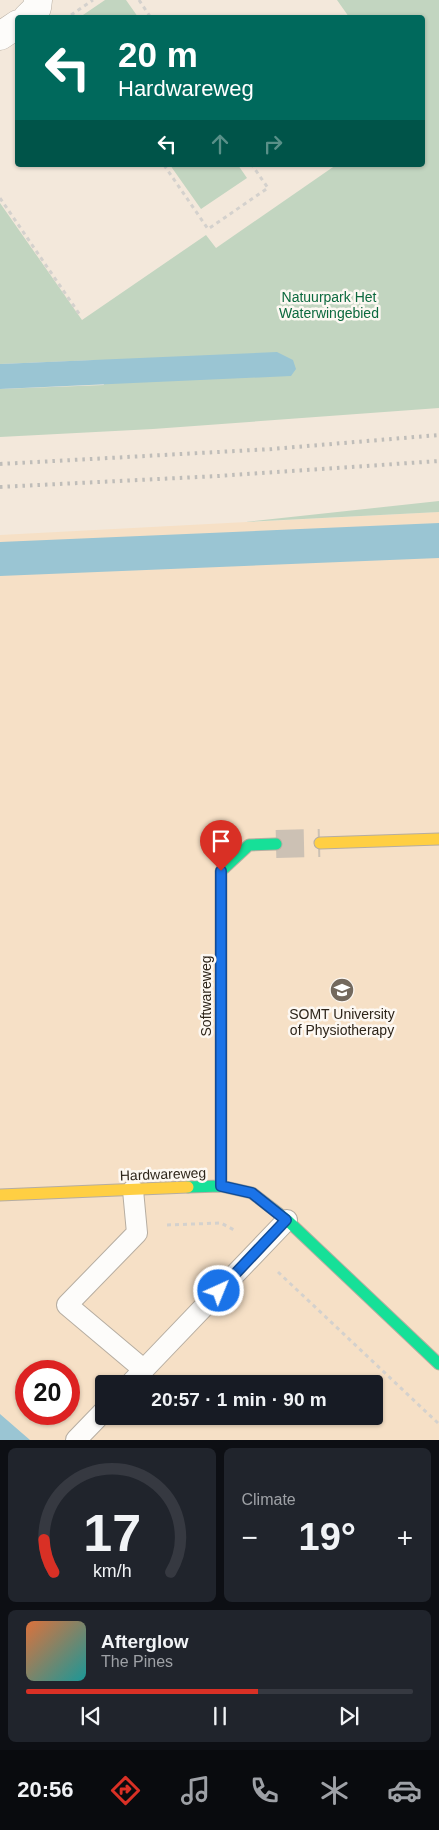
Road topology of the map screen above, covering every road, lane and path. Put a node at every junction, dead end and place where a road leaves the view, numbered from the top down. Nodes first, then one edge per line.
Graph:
1 (38, 0) edge
2 (93, 0) edge
3 (139, 0) edge
4 (30, 15) edge
5 (71, 15) edge
6 (149, 15) edge
7 (15, 26) edge
8 (0, 36) edge
9 (165, 167) edge
10 (253, 167) edge
11 (0, 198) edge
12 (80, 315) dead end
13 (439, 839) edge
14 (320, 843) tunnel mouth
15 (276, 844) tunnel mouth
16 (221, 1186) junction
17 (133, 1190) junction
18 (0, 1195) edge
19 (286, 1220) junction
20 (136, 1226) junction
21 (256, 1252) junction
22 (439, 1364) edge
23 (134, 1375) edge
24 (138, 1375) edge
25 (95, 1420) edge
26 (439, 1424) edge
27 (76, 1440) edge

1 - 4 street
2 - 5 path
3 - 6 path
7 - 8 street
9 - 10 path
11 - 12 path
13 - 14 street
15 - 16 street, Softwareweg
16 - 17 street, Hardwareweg
16 - 19 street, Hardwareweg
17 - 18 street, Hardwareweg
17 - 20 lane
19 - 21 lane
19 - 22 street, Hardwareweg
20 - 21 path
20 - 23 lane
21 - 24 lane
21 - 26 path
25 - 27 lane

